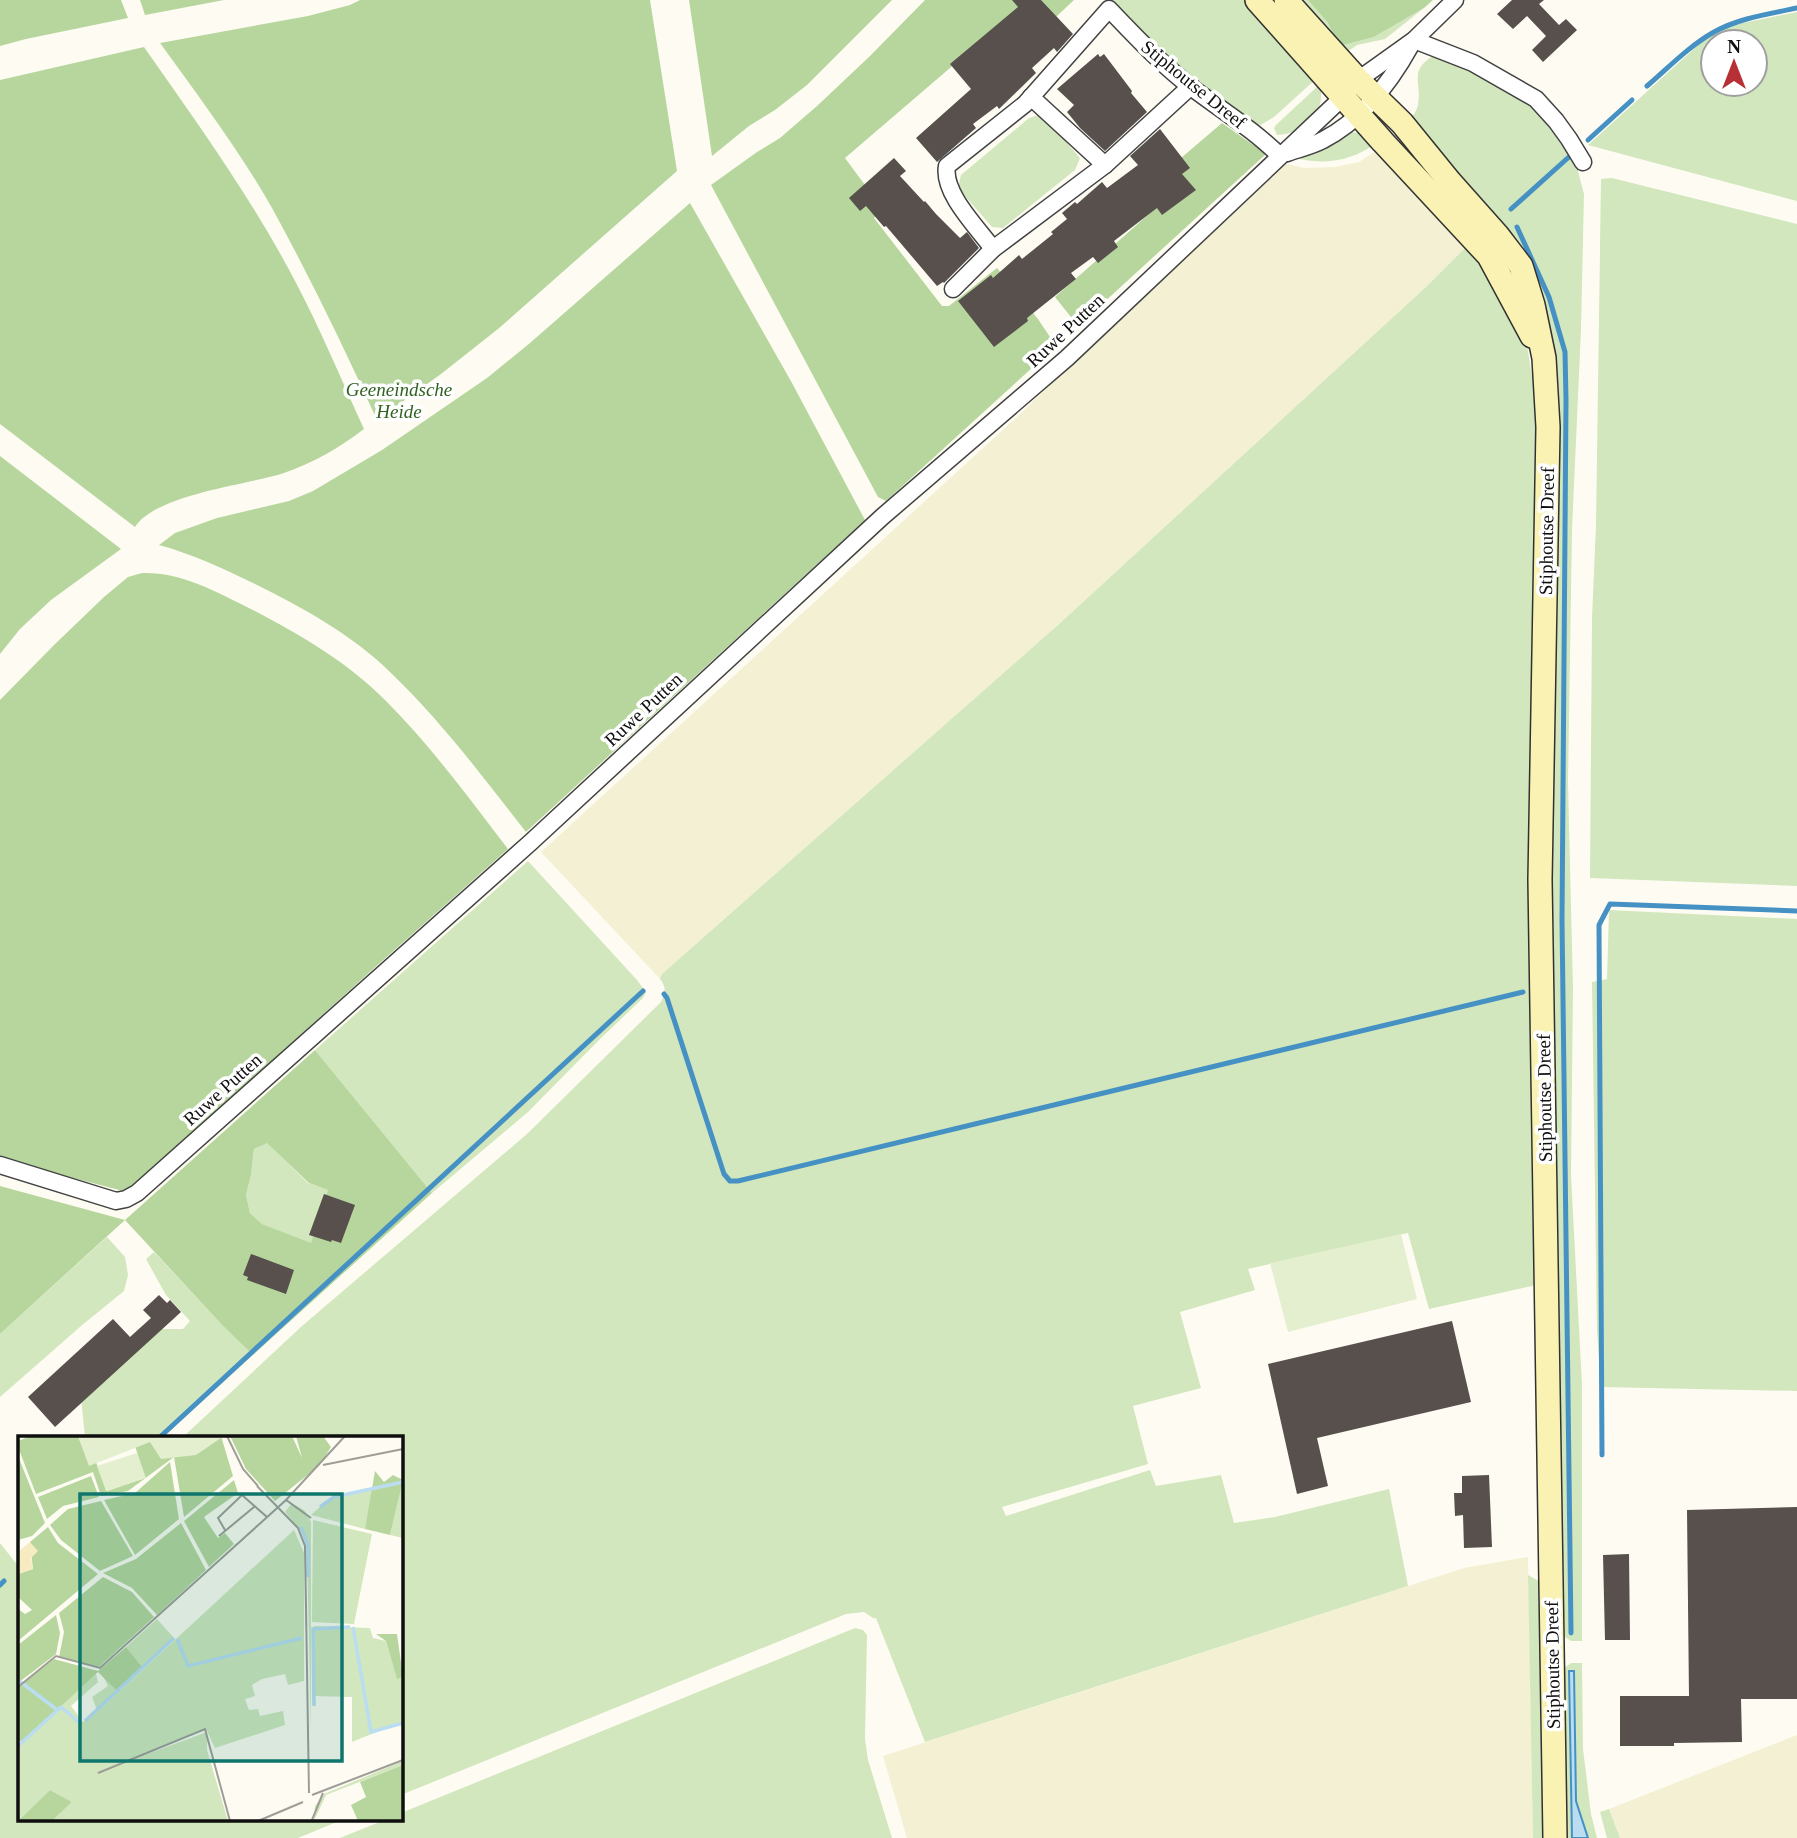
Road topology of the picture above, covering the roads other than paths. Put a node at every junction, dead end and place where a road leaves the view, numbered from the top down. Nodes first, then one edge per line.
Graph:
1 (1257, 0) edge
2 (1286, 0) edge
3 (1455, 0) edge
4 (1414, 40) junction
5 (1359, 80) junction
6 (1191, 86) junction
7 (1031, 97) junction
8 (1343, 97) junction
9 (1376, 97) junction
10 (1359, 115) junction
11 (1280, 156) junction
12 (1583, 162) dead end
13 (1105, 165) junction
14 (993, 248) junction
15 (953, 289) dead end
16 (1544, 358) junction
17 (0, 1165) edge
18 (1555, 1838) edge

1 - 8 main road, Stiphoutse Dreef
2 - 5 main road, Stiphoutse Dreef
3 - 4 street, Ruwe Putten
4 - 5 street, Ruwe Putten
4 - 9 street, Ruwe Putten
4 - 12 street
5 - 8 street, Ruwe Putten
5 - 9 main road, Stiphoutse Dreef
6 - 7 street, Stiphoutse Dreef
6 - 11 street, Stiphoutse Dreef
6 - 13 street
7 - 13 street
7 - 14 street
8 - 10 main road, Stiphoutse Dreef
8 - 11 street, Ruwe Putten
9 - 10 street, Ruwe Putten
9 - 16 main road, Stiphoutse Dreef
10 - 11 street, Ruwe Putten
10 - 16 main road, Stiphoutse Dreef
11 - 17 street, Ruwe Putten
13 - 14 street
14 - 15 street
16 - 18 main road, Stiphoutse Dreef

